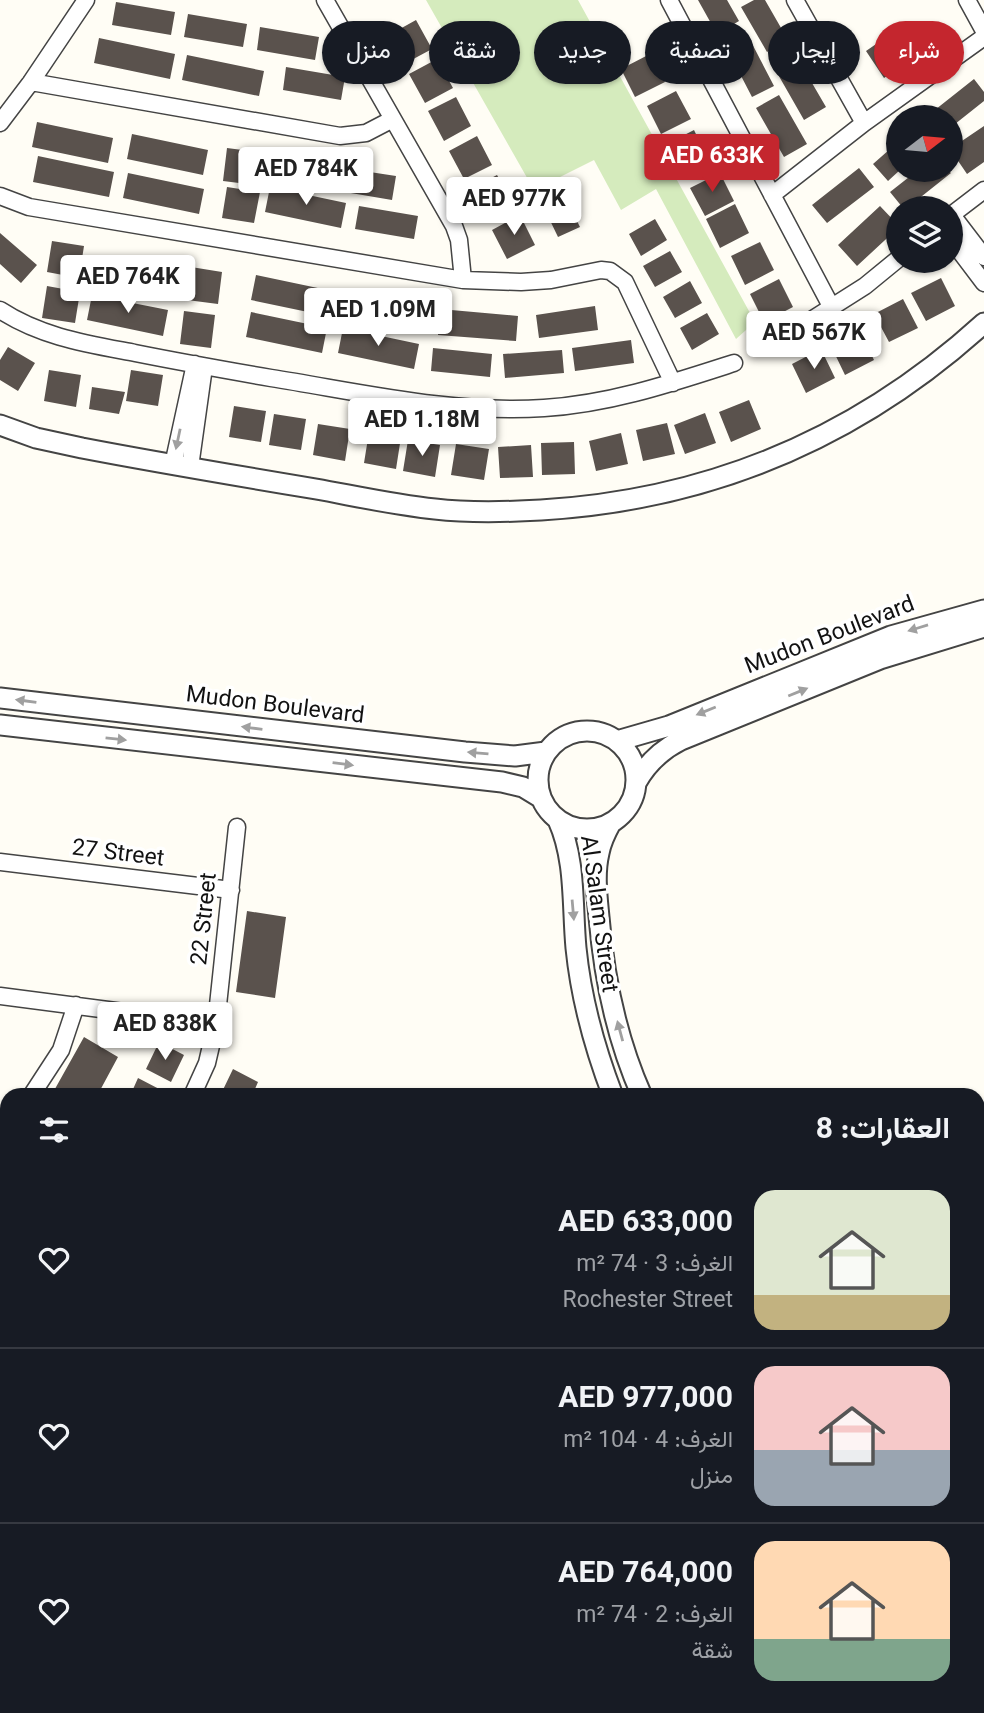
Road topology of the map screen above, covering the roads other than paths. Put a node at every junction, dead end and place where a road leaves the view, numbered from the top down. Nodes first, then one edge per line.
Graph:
1 (86, 0) edge
2 (324, 0) edge
3 (669, 0) edge
4 (795, 0) edge
5 (967, 0) edge
6 (984, 31) edge
7 (984, 37) edge
8 (31, 82) junction
9 (391, 120) junction
10 (0, 123) edge
11 (864, 123) junction
12 (984, 190) edge
13 (772, 195) junction
14 (0, 196) edge
15 (963, 207) edge
16 (963, 231) edge
17 (963, 255) edge
18 (984, 257) edge
19 (886, 269) edge
20 (463, 280) junction
21 (984, 283) edge
22 (832, 308) junction
23 (0, 310) edge
24 (984, 323) edge
25 (783, 338) dead end
26 (734, 363) dead end
27 (200, 365) junction
28 (673, 383) junction
29 (0, 425) edge
30 (181, 466) junction
31 (984, 610) edge
32 (984, 627) edge
33 (0, 698) edge
34 (0, 725) edge
35 (617, 741) junction
36 (545, 752) junction
37 (636, 783) junction
38 (541, 797) junction
39 (558, 820) junction
40 (611, 823) junction
41 (237, 827) dead end
42 (0, 862) edge
43 (231, 890) junction
44 (0, 996) edge
45 (76, 1005) junction
46 (216, 1024) junction
47 (36, 1088) edge
48 (196, 1088) edge
49 (610, 1088) edge
50 (639, 1088) edge

1 - 8 street
2 - 9 street
3 - 13 street
4 - 11 street
5 - 6 street
7 - 11 street
8 - 9 street
8 - 10 street
9 - 20 street
11 - 13 street
12 - 15 street
13 - 22 street
14 - 20 street
16 - 18 street
17 - 21 street
19 - 22 street
20 - 28 street
22 - 25 street
23 - 27 street
24 - 30 street
26 - 28 street
27 - 28 street
27 - 30 street
29 - 30 street
31 -> 35 street, Mudon Boulevard
37 -> 32 street, Mudon Boulevard
36 -> 33 street, Mudon Boulevard
34 -> 38 street
35 - 36 street
35 - 37 street
36 - 38 street
37 - 40 street
38 - 39 street
39 - 40 street
39 -> 49 street, Al Salam Street
50 -> 40 street, Al Salam Street
41 - 43 street, 22 Street
42 - 43 street, 27 Street
43 - 46 street, 22 Street
44 - 45 street
45 - 46 street
45 - 47 street
46 - 48 street, 22 Street

